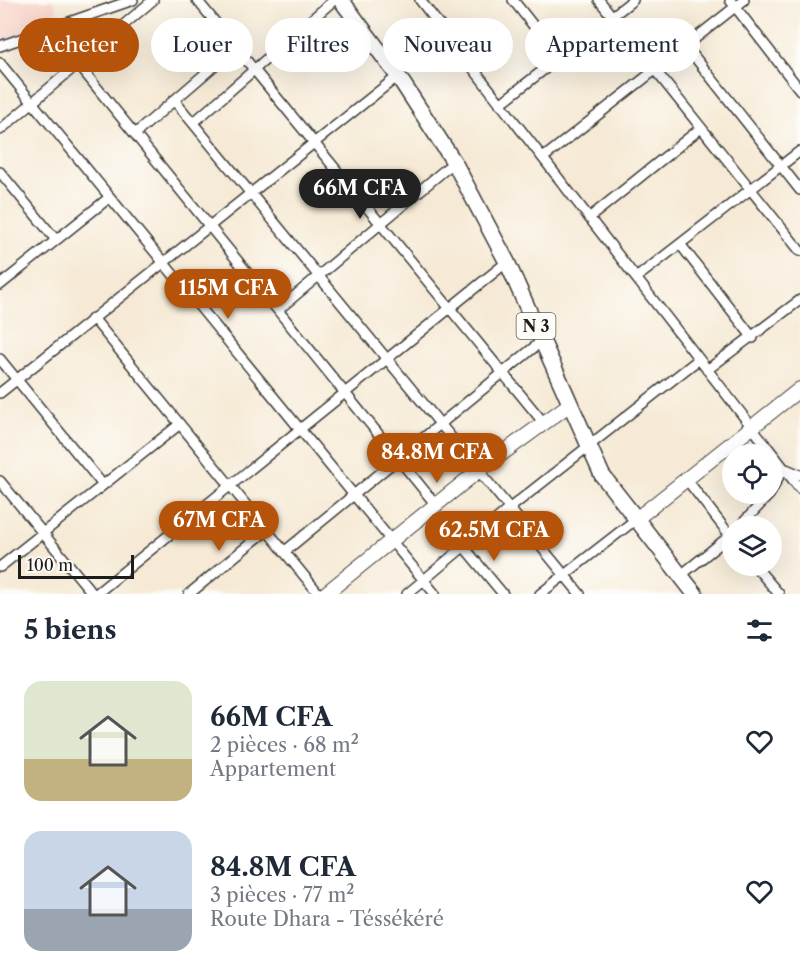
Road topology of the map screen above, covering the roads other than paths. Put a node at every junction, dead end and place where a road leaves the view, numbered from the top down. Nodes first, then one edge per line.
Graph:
1 (133, 0) edge
2 (153, 0) edge
3 (197, 0) edge
4 (334, 0) edge
5 (341, 0) edge
6 (435, 0) edge
7 (513, 0) edge
8 (599, 0) edge
9 (633, 0) edge
10 (744, 0) edge
11 (423, 4) edge
12 (732, 4) edge
13 (612, 16) junction
14 (131, 18) edge
15 (212, 18) edge
16 (527, 18) edge
17 (609, 18) edge
18 (700, 33) edge
19 (0, 46) edge
20 (0, 63) edge
21 (700, 64) edge
22 (253, 68) edge
23 (255, 70) junction
24 (66, 72) edge
25 (84, 72) edge
26 (207, 72) edge
27 (540, 72) edge
28 (652, 72) edge
29 (657, 72) edge
30 (398, 76) junction
31 (800, 90) edge
32 (174, 100) junction
33 (31, 101) junction
34 (500, 104) junction
35 (193, 123) junction
36 (701, 128) junction
37 (0, 130) edge
38 (135, 134) junction
39 (315, 144) junction
40 (800, 151) edge
41 (543, 158) junction
42 (454, 162) junction
43 (781, 166) junction
44 (0, 172) edge
45 (751, 189) junction
46 (800, 190) edge
47 (251, 194) junction
48 (110, 196) junction
49 (589, 218) junction
50 (381, 224) junction
51 (210, 226) junction
52 (56, 240) junction
53 (680, 244) junction
54 (800, 251) edge
55 (507, 262) junction
56 (164, 263) junction
57 (319, 275) junction
58 (636, 278) junction
59 (0, 285) edge
60 (800, 300) edge
61 (449, 308) junction
62 (278, 310) junction
63 (93, 318) junction
64 (753, 338) junction
65 (543, 340) junction
66 (0, 359) edge
67 (387, 359) junction
68 (699, 359) junction
69 (707, 370) junction
70 (503, 373) junction
71 (16, 379) junction
72 (800, 389) edge
73 (0, 393) edge
74 (345, 393) junction
75 (570, 404) junction
76 (543, 422) junction
77 (180, 424) junction
78 (439, 424) junction
79 (753, 427) junction
80 (300, 429) junction
81 (588, 446) junction
82 (397, 458) junction
83 (783, 468) junction
84 (478, 471) junction
85 (800, 475) edge
86 (687, 480) junction
87 (0, 481) edge
88 (103, 485) junction
89 (230, 485) junction
90 (800, 489) edge
91 (353, 494) junction
92 (761, 504) edge
93 (436, 505) junction
94 (510, 508) junction
95 (749, 516) edge
96 (635, 520) junction
97 (722, 525) edge
98 (267, 530) junction
99 (43, 533) junction
100 (391, 541) junction
101 (722, 543) edge
102 (464, 547) junction
103 (284, 552) junction
104 (0, 567) edge
105 (564, 574) junction
106 (680, 576) junction
107 (764, 576) edge
108 (423, 580) junction
109 (94, 594) edge
110 (189, 594) edge
111 (319, 594) edge
112 (325, 594) edge
113 (407, 594) edge
114 (435, 594) edge
115 (503, 594) edge
116 (540, 594) edge
117 (579, 594) edge
118 (695, 594) edge
119 (779, 594) edge

1 - 19 street
2 - 14 street
3 - 15 street
4 - 23 street
5 - 30 main road, N 3
6 - 11 street
7 - 16 street
8 - 13 street
9 - 13 street
10 - 12 street
11 - 34 street
12 - 18 street
12 - 31 street
13 - 17 street
20 - 33 street
21 - 43 street
22 - 23 street
23 - 35 street
23 - 39 street
24 - 33 street
25 - 38 street
26 - 32 street
27 - 34 street
28 - 41 street
29 - 36 street
30 - 39 street
30 - 42 main road, N 3
32 - 35 street
32 - 38 street
33 - 37 street
33 - 48 street
34 - 41 street
35 - 47 street
36 - 45 street
36 - 49 street
38 - 51 street
39 - 47 street
39 - 50 street
40 - 43 street
41 - 49 street
42 - 50 street
42 - 55 main road, N 3
43 - 45 street
43 - 46 street
44 - 52 street
45 - 53 street
45 - 54 street
47 - 51 street
47 - 57 street
48 - 52 street
48 - 56 street
49 - 58 street
50 - 57 street
50 - 61 street
51 - 56 street
51 - 62 street
52 - 59 street
53 - 58 street
53 - 64 street
55 - 61 street
55 - 65 main road, N 3
56 - 63 street
56 - 80 street
57 - 62 street
57 - 67 street
58 - 68 street
60 - 64 street
61 - 67 street
61 - 70 street
62 - 74 street
63 - 71 street
63 - 77 street
64 - 69 street
65 - 70 street
65 - 75 main road, N 3
66 - 71 street
67 - 74 street
67 - 78 street
68 - 69 street
68 - 81 street
69 - 79 street
70 - 76 street
70 - 78 street
71 - 73 street
71 - 88 street
72 - 79 street
74 - 80 street
74 - 82 street
75 - 76 street
75 - 81 main road, N 3
76 - 84 street
77 - 88 street
77 - 89 street
78 - 82 street
78 - 84 street
79 - 83 street
79 - 86 street
80 - 89 street
80 - 91 street
81 - 94 street
81 - 96 main road, N 3
82 - 91 street
82 - 93 street
83 - 85 street
83 - 90 street
84 - 93 street
84 - 94 street
86 - 96 street
86 - 97 street
87 - 99 street
88 - 99 street
89 - 98 street
89 - 109 street
91 - 100 street
91 - 103 street
92 - 95 street
93 - 100 street
94 - 102 street
94 - 105 street
96 - 105 street
96 - 106 main road, N 3
98 - 103 street
98 - 110 street
99 - 104 street
99 - 109 street
100 - 108 street
100 - 112 street
101 - 106 street
102 - 108 street
102 - 115 street
103 - 111 street
105 - 116 street
105 - 117 street
106 - 118 main road, N 3
107 - 119 street
108 - 113 street
108 - 114 street

